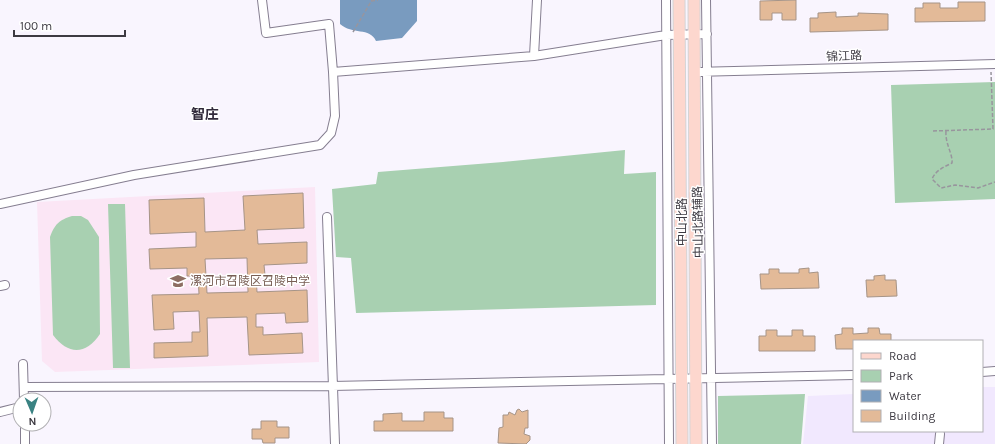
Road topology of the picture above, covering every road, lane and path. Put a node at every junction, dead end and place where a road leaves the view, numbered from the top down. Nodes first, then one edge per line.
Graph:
1 (262, 0) edge
2 (372, 0) edge
3 (378, 0) edge
4 (537, 0) edge
5 (666, 0) edge
6 (679, 0) edge
7 (694, 0) edge
8 (706, 0) edge
9 (353, 32) dead end
10 (695, 34) junction
11 (706, 34) junction
12 (666, 35) junction
13 (679, 35) junction
14 (534, 56) junction
15 (993, 64) edge
16 (333, 72) junction
17 (694, 72) junction
18 (707, 72) junction
19 (992, 96) junction
20 (995, 98) edge
21 (946, 130) junction
22 (933, 131) dead end
23 (995, 182) edge
24 (0, 204) edge
25 (327, 217) dead end
26 (23, 364) dead end
27 (995, 371) edge
28 (983, 372) edge
29 (853, 374) edge
30 (681, 378) junction
31 (695, 378) junction
32 (712, 378) junction
33 (669, 379) junction
34 (332, 386) junction
35 (24, 387) junction
36 (24, 392) edge
37 (12, 409) edge
38 (0, 412) edge
39 (25, 432) edge
40 (940, 434) dead end
41 (25, 444) edge
42 (334, 444) edge
43 (669, 444) edge
44 (682, 444) edge
45 (696, 444) edge
46 (712, 444) edge
47 (939, 444) edge

1 - 16 street
2 - 3 path
2 - 9 path
4 - 14 street
5 - 12 street
6 - 13 main road, 中山北路
7 - 10 main road, 中山北路
8 - 11 street, 中山北路辅路
10 - 11 street
10 - 13 street
10 - 17 main road, 中山北路
11 - 18 street, 中山北路辅路
12 - 13 street
12 - 14 street
12 - 33 street
13 - 30 main road, 中山北路
14 - 16 street
15 - 18 street, 锦江路
15 - 19 path
16 - 24 street
17 - 18 street, 锦江路
17 - 31 main road, 中山北路
18 - 32 street, 中山北路辅路
19 - 20 path
19 - 21 path
21 - 22 path
21 - 23 path
25 - 34 street
26 - 35 street
27 - 28 street
29 - 32 street
30 - 31 street
30 - 33 street
30 - 44 main road, 中山北路
31 - 32 street
31 - 45 main road, 中山北路
32 - 46 street, 中山北路辅路
33 - 34 street
33 - 43 street
34 - 35 street
34 - 42 street
35 - 36 street
37 - 38 street
39 - 41 street
40 - 47 street

